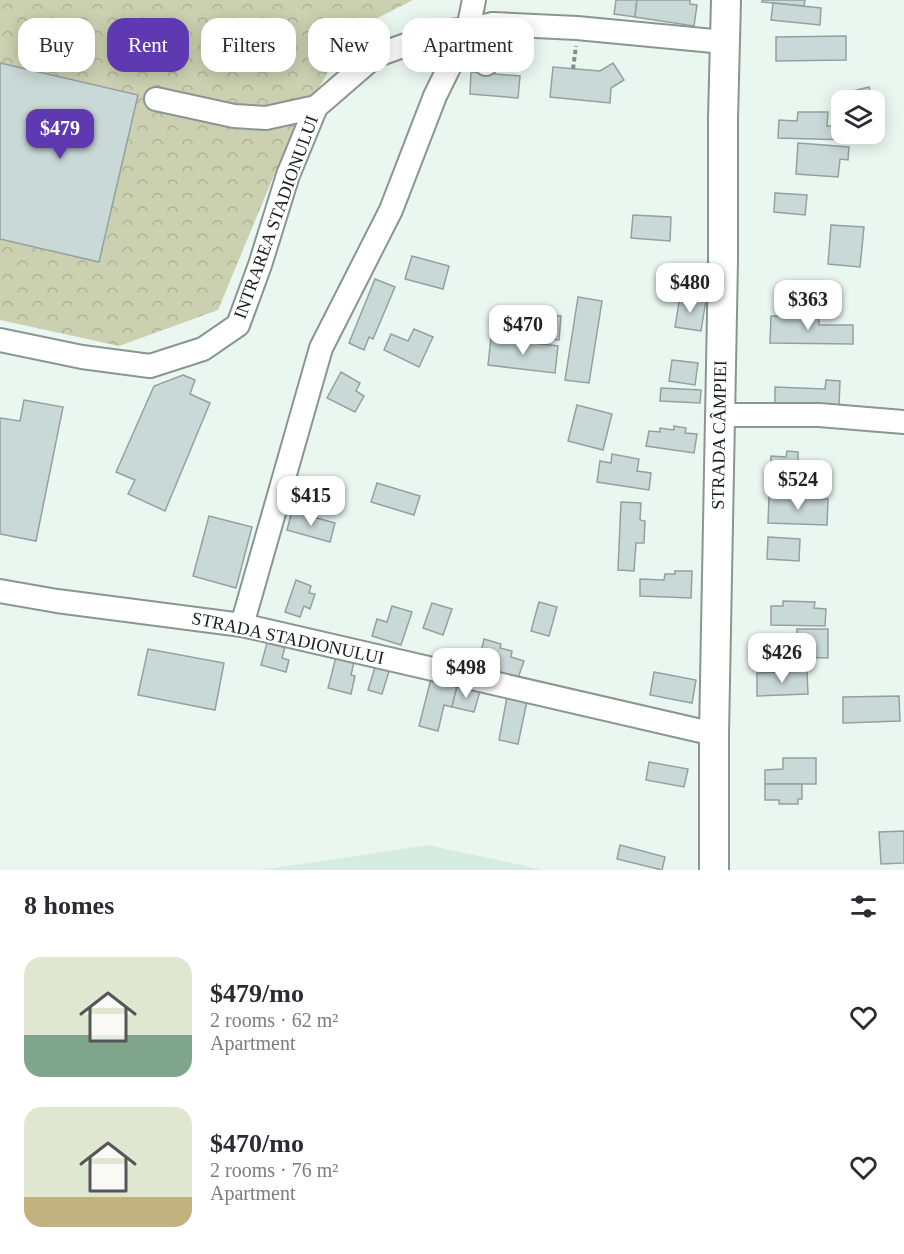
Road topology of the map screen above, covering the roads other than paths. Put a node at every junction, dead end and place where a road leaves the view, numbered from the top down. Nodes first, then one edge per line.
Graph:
1 (474, 0) edge
2 (726, 0) edge
3 (470, 18) edge
4 (534, 26) edge
5 (724, 42) junction
6 (402, 46) edge
7 (447, 72) edge
8 (156, 99) dead end
9 (316, 107) junction
10 (0, 340) edge
11 (719, 415) junction
12 (904, 422) edge
13 (0, 591) edge
14 (242, 625) junction
15 (714, 734) junction
16 (714, 870) edge

1 - 3 street
2 - 5 main road, STRADA CÂMPIEI
4 - 5 street, INTRAREA STADIONULUI
5 - 11 main road, STRADA CÂMPIEI
6 - 9 street, INTRAREA STADIONULUI
7 - 14 street
8 - 9 street
9 - 10 street, INTRAREA STADIONULUI
11 - 12 street
11 - 15 main road, STRADA CÂMPIEI
13 - 14 street, STRADA STADIONULUI
14 - 15 street, STRADA STADIONULUI
15 - 16 main road, STRADA CÂMPIEI

